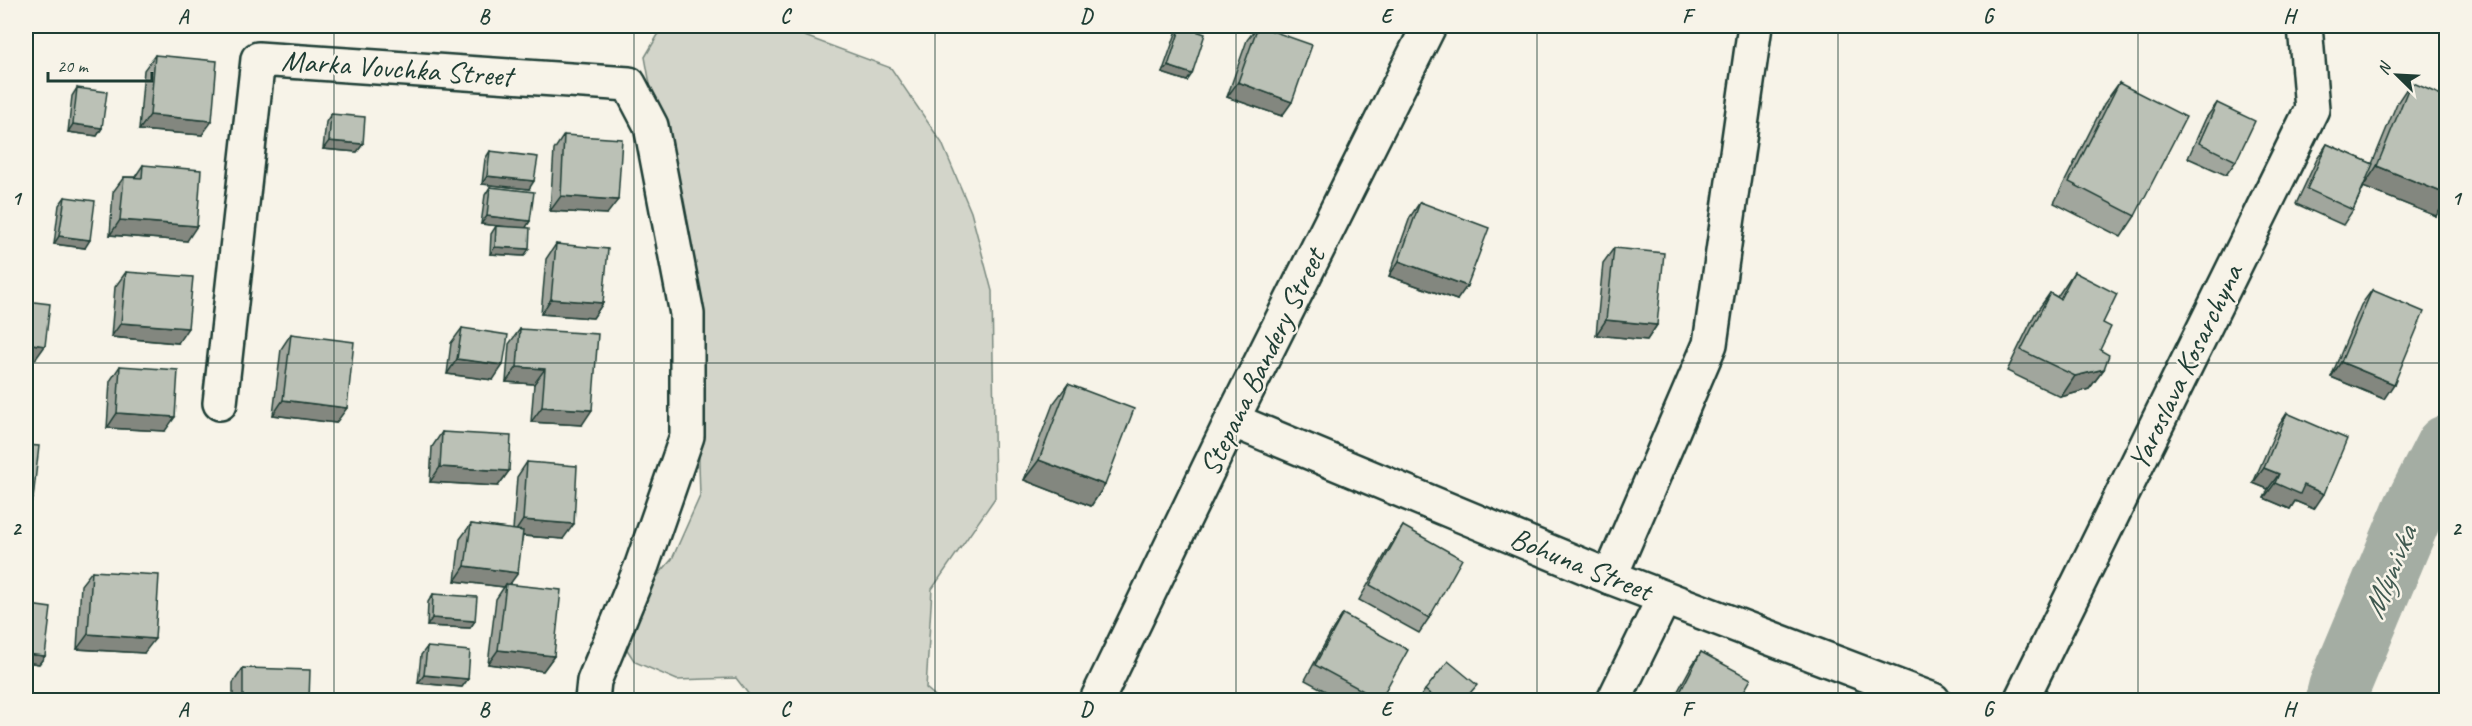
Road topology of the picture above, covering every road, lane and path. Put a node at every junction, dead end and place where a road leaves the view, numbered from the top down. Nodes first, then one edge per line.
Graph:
1 (1429, 26) edge
2 (1755, 26) edge
3 (2305, 26) edge
4 (220, 403) dead end
5 (1232, 420) junction
6 (1610, 577) junction
7 (1664, 598) junction
8 (592, 700) edge
9 (1097, 700) edge
10 (1614, 700) edge
11 (1934, 700) edge
12 (2021, 700) edge

1 - 5 street, Stepana Bandery Street
2 - 6 street
3 - 12 street, Yaroslava Kosarchyna
4 - 8 street, Marka Vovchka Street
5 - 6 street, Bohuna Street
5 - 9 street, Stepana Bandery Street
6 - 7 street, Bohuna Street
7 - 10 street
7 - 11 street, Bohuna Street

